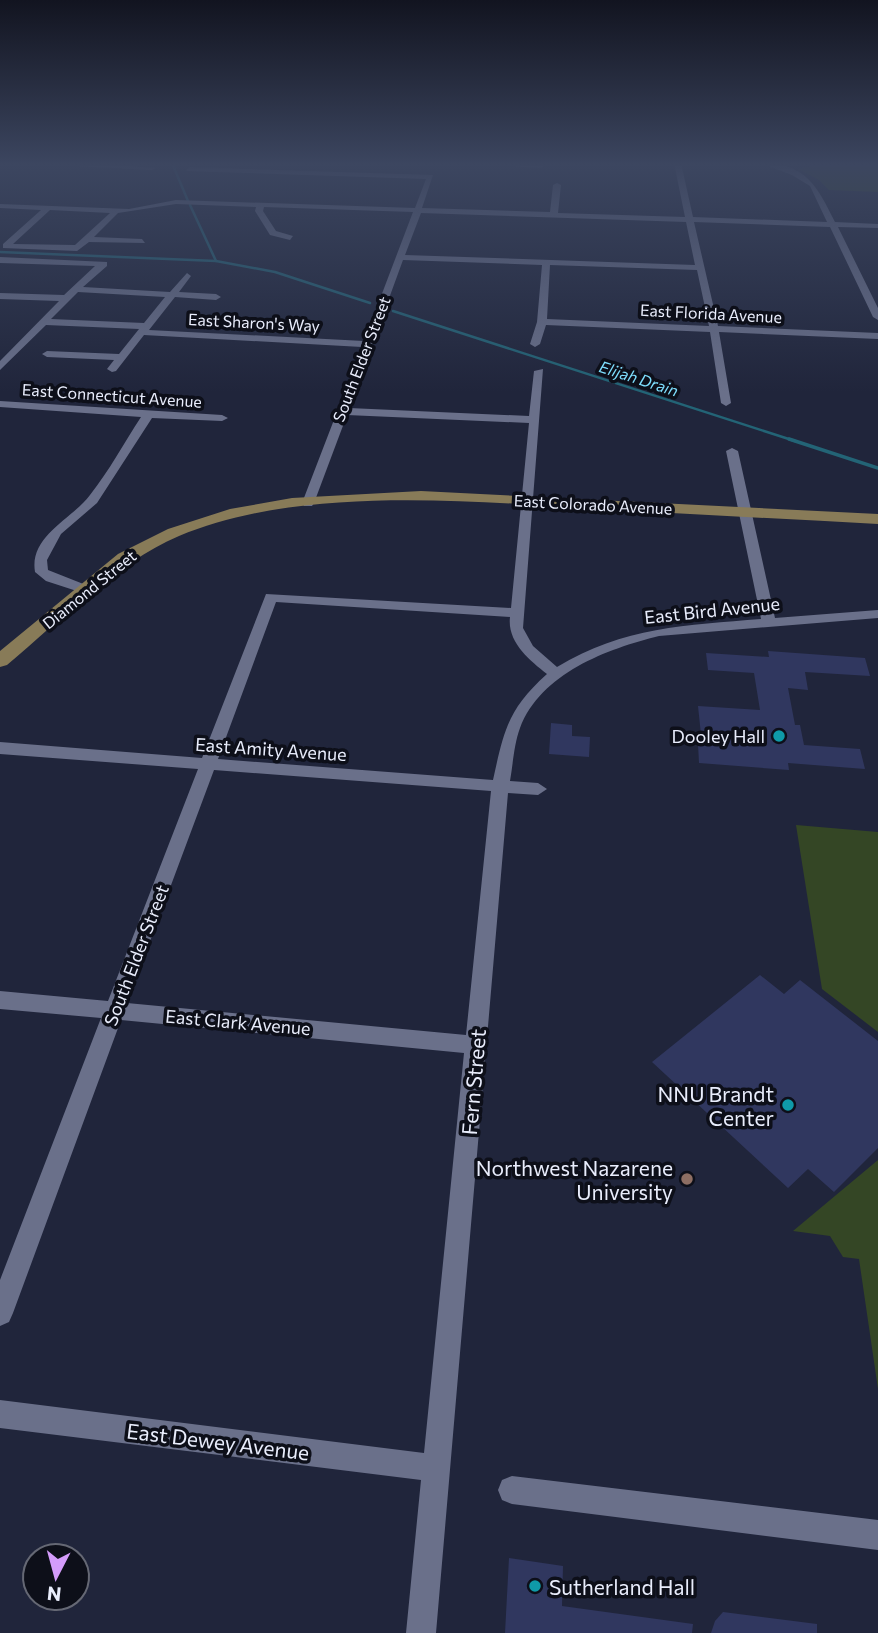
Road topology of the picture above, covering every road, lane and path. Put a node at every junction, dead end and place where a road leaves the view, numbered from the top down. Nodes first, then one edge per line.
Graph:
1 (14, 239) edge
2 (87, 239) edge
3 (93, 239) edge
4 (407, 239) edge
5 (695, 239) edge
6 (842, 239) edge
7 (142, 241) dead end
8 (400, 257) junction
9 (0, 260) edge
10 (546, 263) junction
11 (701, 268) junction
12 (187, 276) dead end
13 (76, 289) junction
14 (172, 294) junction
15 (0, 296) edge
16 (66, 298) junction
17 (216, 298) dead end
18 (878, 317) edge
19 (45, 322) junction
20 (542, 322) junction
21 (714, 328) junction
22 (143, 329) junction
23 (878, 336) edge
24 (366, 344) junction
25 (535, 344) dead end
26 (47, 354) dead end
27 (122, 357) junction
28 (0, 367) edge
29 (112, 369) dead end
30 (539, 371) dead end
31 (726, 403) dead end
32 (0, 404) edge
33 (341, 411) junction
34 (149, 414) junction
35 (222, 418) dead end
36 (535, 420) junction
37 (732, 451) dead end
38 (528, 500) junction
39 (308, 503) junction
40 (747, 512) junction
41 (878, 519) edge
42 (86, 590) junction
43 (517, 613) junction
44 (878, 614) edge
45 (769, 623) junction
46 (0, 662) edge
47 (557, 674) junction
48 (0, 748) edge
49 (208, 764) junction
50 (500, 786) junction
51 (538, 789) dead end
52 (0, 1000) edge
53 (115, 1010) junction
54 (476, 1045) junction
55 (0, 1313) edge
56 (0, 1414) edge
57 (435, 1468) junction
58 (512, 1490) dead end
59 (878, 1535) edge
60 (421, 1633) edge

1 - 2 street
3 - 7 street
4 - 8 street, South Elder Street
5 - 11 street
6 - 18 street
8 - 10 street
8 - 24 street, South Elder Street
9 - 13 street
10 - 11 street
10 - 20 street
11 - 21 street
12 - 14 street
13 - 14 street
13 - 16 street
14 - 17 street
14 - 22 street
15 - 16 street
16 - 19 street
19 - 22 street, East Sharon's Way
19 - 28 street
20 - 21 street, East Florida Avenue
20 - 25 street
21 - 23 street, East Florida Avenue
21 - 31 street
22 - 24 street, East Sharon's Way
22 - 27 street
24 - 33 street, South Elder Street
26 - 27 street
27 - 29 street
30 - 36 street
32 - 34 street, East Connecticut Avenue
33 - 36 street
33 - 39 street, South Elder Street
34 - 35 street, East Connecticut Avenue
34 - 42 street
36 - 38 street
37 - 40 street
38 - 39 main road, East Colorado Avenue
38 - 40 main road, East Colorado Avenue
38 - 43 street
39 - 42 main road, Diamond Street
40 - 41 main road, East Colorado Avenue
40 - 45 street
42 - 46 main road, Diamond Street
43 - 47 street
43 - 49 street, South Elder Street
44 - 45 street, East Bird Avenue
45 - 47 street, East Bird Avenue
47 - 50 street, Fern Street
48 - 49 street, East Amity Avenue
49 - 50 street, East Amity Avenue
49 - 53 street, South Elder Street
50 - 51 street, East Amity Avenue
50 - 54 street, Fern Street
52 - 53 street, East Clark Avenue
53 - 54 street, East Clark Avenue
53 - 55 street, South Elder Street
54 - 57 street, Fern Street
56 - 57 street, East Dewey Avenue
57 - 60 street, Fern Street
58 - 59 street

